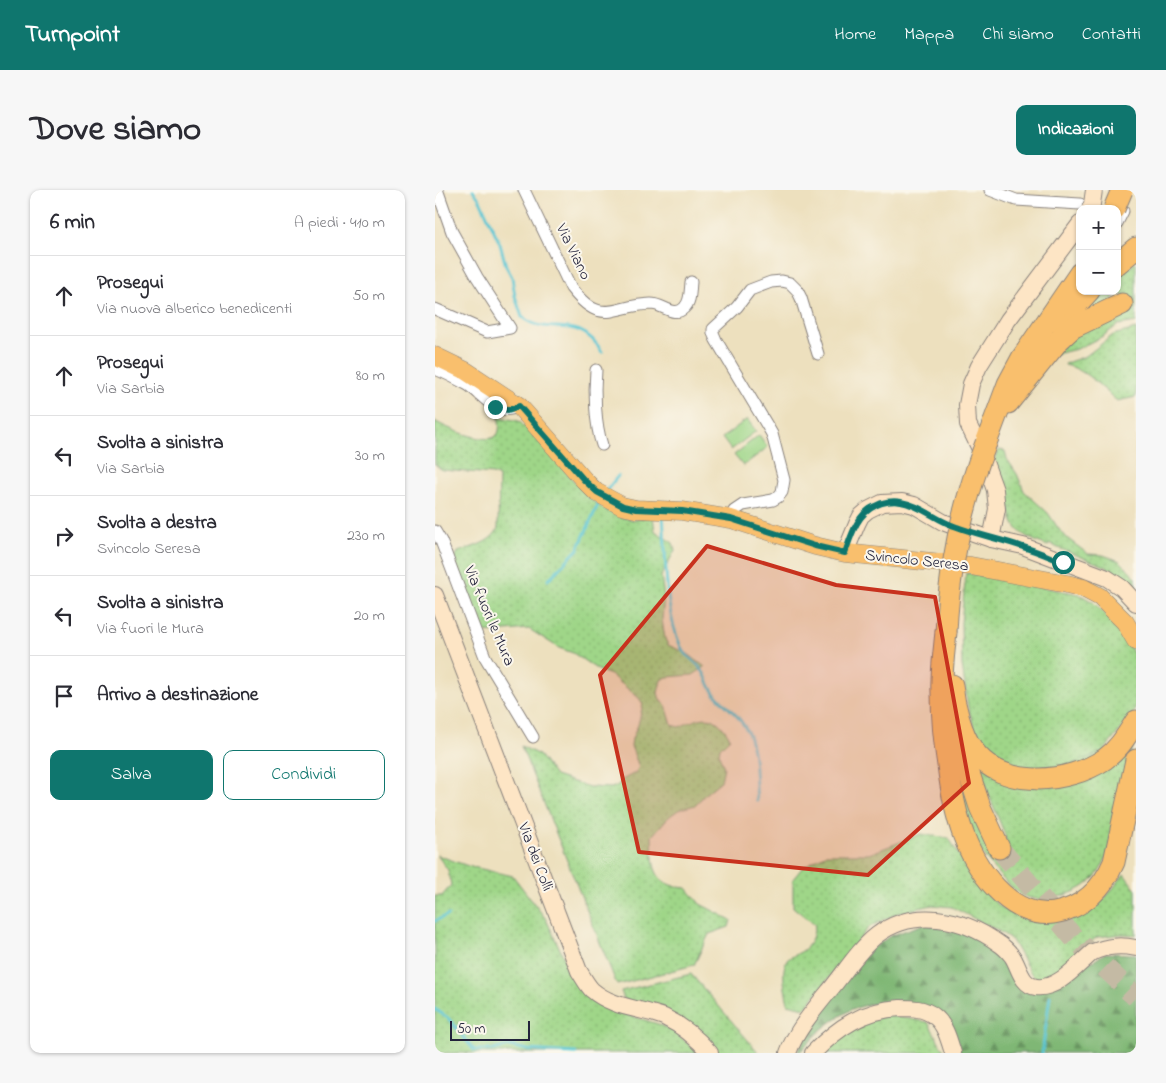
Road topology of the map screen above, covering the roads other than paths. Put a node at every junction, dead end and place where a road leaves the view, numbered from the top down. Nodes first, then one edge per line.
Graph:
1 (524, 190) edge
2 (532, 190) edge
3 (990, 190) edge
4 (1115, 190) edge
5 (438, 192) edge
6 (1090, 199) edge
7 (530, 203) junction
8 (1119, 205) edge
9 (1072, 242) edge
10 (1136, 248) edge
11 (1121, 261) edge
12 (691, 282) dead end
13 (1076, 288) edge
14 (1121, 304) dead end
15 (435, 309) edge
16 (818, 354) dead end
17 (435, 356) edge
18 (435, 369) edge
19 (596, 370) dead end
20 (519, 406) junction
21 (997, 417) junction
22 (602, 445) dead end
23 (731, 519) junction
24 (435, 531) edge
25 (991, 538) junction
26 (845, 553) junction
27 (435, 595) edge
28 (1136, 603) edge
29 (946, 632) junction
30 (1136, 641) edge
31 (1136, 721) edge
32 (533, 738) dead end
33 (1136, 760) edge
34 (999, 848) tunnel mouth
35 (1136, 948) edge
36 (710, 1053) edge
37 (788, 1053) edge
38 (813, 1053) edge
39 (953, 1053) edge

1 - 7 street
2 - 7 street
3 - 6 street
4 - 8 street
5 - 15 street
6 - 8 street
7 - 12 street, Via Viano
9 - 25 street
10 - 11 highway
13 - 21 highway
14 - 21 highway
16 - 23 street
17 - 20 main road, Svincolo Seresa
18 - 20 street
19 - 22 street
20 - 23 main road, Svincolo Seresa
21 - 29 highway, bridge
23 - 26 main road, Svincolo Seresa
24 - 32 street, Via fuori le Mura
25 - 26 street
25 - 28 street
26 - 30 main road, Svincolo Seresa
27 - 36 street, Via dei Colli
29 - 31 highway
29 - 33 highway
29 - 34 highway
35 - 37 street
38 - 39 street

